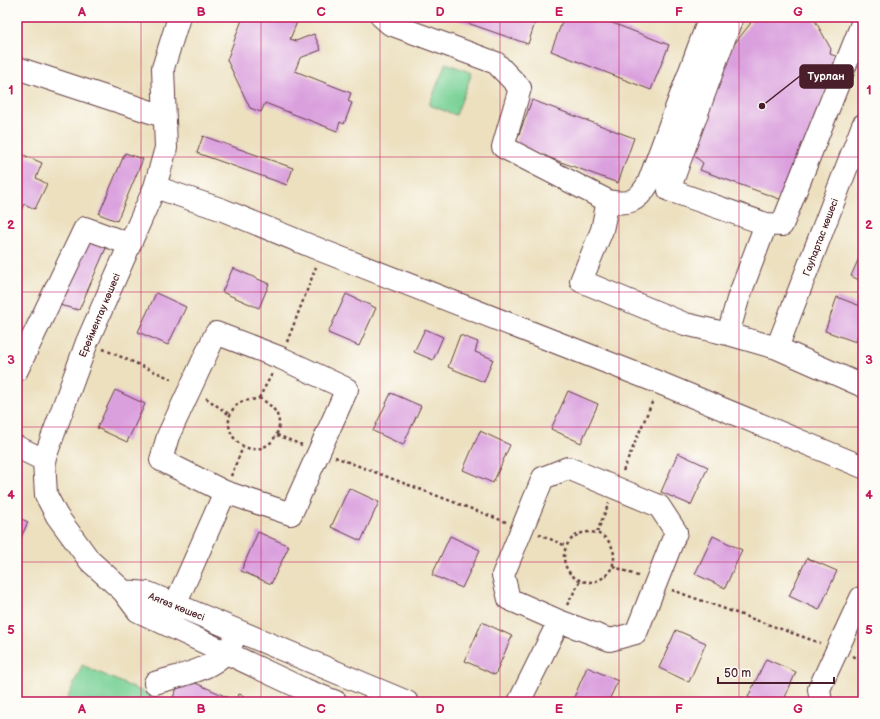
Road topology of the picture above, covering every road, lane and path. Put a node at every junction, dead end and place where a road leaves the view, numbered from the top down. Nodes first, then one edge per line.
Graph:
1 (179, 17) edge
2 (382, 17) edge
3 (710, 17) edge
4 (732, 17) edge
5 (863, 21) edge
6 (17, 68) edge
7 (163, 116) junction
8 (863, 125) edge
9 (156, 187) junction
10 (608, 201) junction
11 (766, 224) junction
12 (129, 244) junction
13 (323, 251) junction
14 (728, 334) junction
15 (87, 342) junction
16 (777, 348) junction
17 (281, 358) junction
18 (17, 370) edge
19 (660, 383) junction
20 (863, 386) edge
21 (190, 387) junction
22 (259, 398) junction
23 (230, 415) junction
24 (277, 435) junction
25 (17, 447) edge
26 (243, 447) junction
27 (320, 452) junction
28 (44, 460) junction
29 (863, 467) edge
30 (616, 487) junction
31 (225, 492) junction
32 (523, 528) junction
33 (597, 532) junction
34 (566, 546) junction
35 (613, 566) junction
36 (580, 581) junction
37 (656, 584) junction
38 (123, 592) junction
39 (863, 598) edge
40 (175, 605) junction
41 (559, 621) junction
42 (238, 632) junction
43 (837, 649) junction
44 (227, 653) junction
45 (863, 662) edge
46 (316, 664) junction
47 (155, 683) dead end
48 (300, 696) edge
49 (336, 702) edge
50 (407, 702) edge
51 (519, 702) edge
52 (821, 702) edge

1 - 7 street, Ерейментау көшесі
2 - 10 street
3 - 10 street
4 - 11 street
5 - 11 street
6 - 7 street
7 - 9 street, Ерейментау көшесі
8 - 16 street, Гауhартас көшесі
9 - 12 street, Ерейментау көшесі
9 - 13 street
10 - 14 street
11 - 14 street
12 - 15 street, Ерейментау көшесі
12 - 18 street
13 - 17 path
13 - 19 street
14 - 16 street
15 - 21 path
15 - 28 street, Ерейментау көшесі
16 - 20 street
17 - 21 street
17 - 22 path
17 - 27 street
19 - 29 street
19 - 30 path
21 - 23 path
21 - 31 street
22 - 23 path
22 - 24 path
23 - 26 path
24 - 26 path
24 - 27 path
25 - 28 street
26 - 31 path
27 - 31 street
27 - 32 path
28 - 38 street, Ерейментау көшесі
30 - 32 street
30 - 33 path
30 - 37 street
31 - 40 street
32 - 34 path
32 - 41 street
33 - 34 path
33 - 35 path
34 - 36 path
35 - 36 path
35 - 37 path
36 - 41 path
37 - 41 street
37 - 43 path
38 - 40 street, Аягөз көшесі
38 - 44 street, Аягөз көшесі
39 - 43 street
40 - 42 street, Аягөз көшесі
41 - 51 street
42 - 44 street
42 - 46 street, Аягөз көшесі
43 - 45 path
43 - 52 street
44 - 47 street
44 - 48 street, Аягөз көшесі
46 - 48 street
46 - 50 street, Аягөз көшесі
48 - 49 street, Аягөз көшесі

